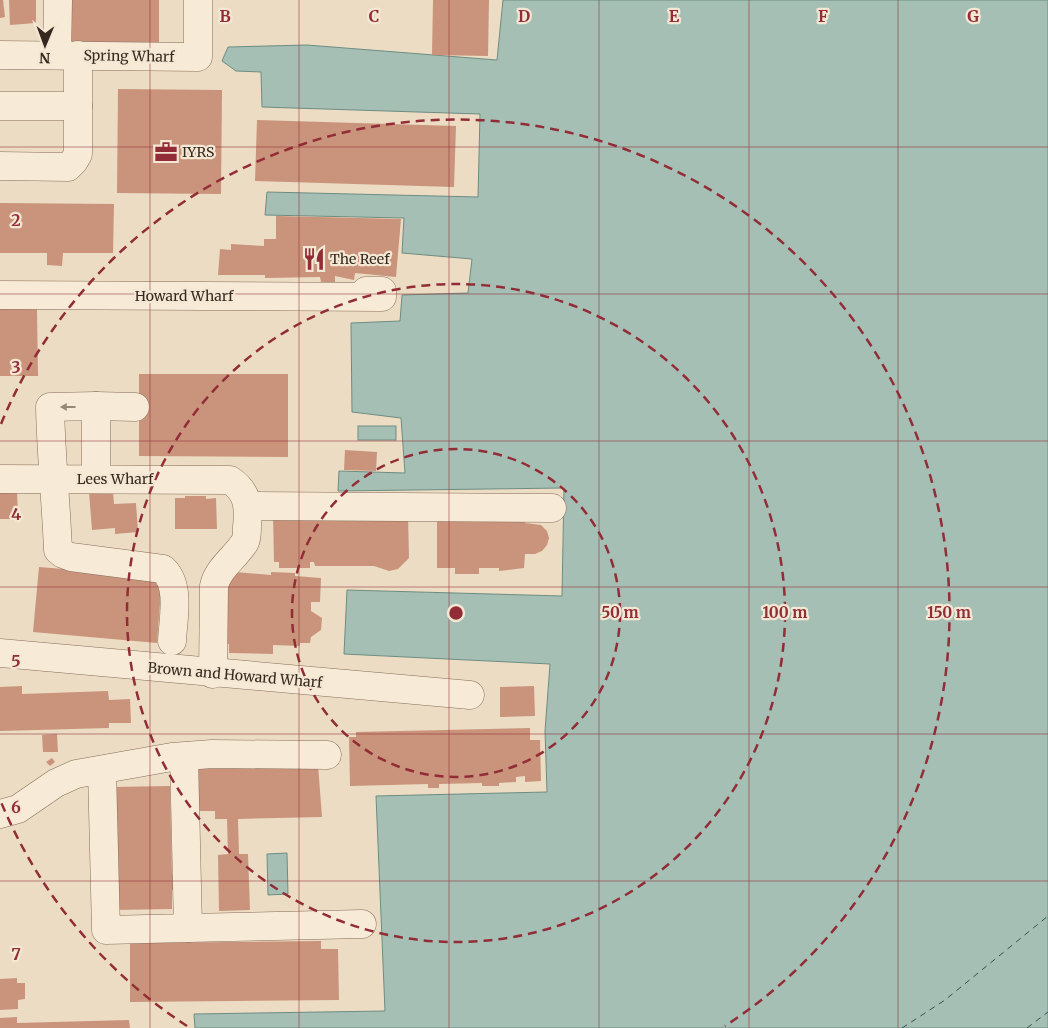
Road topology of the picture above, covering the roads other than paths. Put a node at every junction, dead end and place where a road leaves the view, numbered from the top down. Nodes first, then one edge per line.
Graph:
1 (58, 0) edge
2 (198, 0) edge
3 (0, 55) edge
4 (68, 55) junction
5 (0, 106) edge
6 (78, 106) junction
7 (0, 166) edge
8 (0, 295) edge
9 (368, 297) dead end
10 (96, 406) junction
11 (134, 407) dead end
12 (0, 479) edge
13 (54, 479) junction
14 (96, 479) junction
15 (249, 506) junction
16 (552, 508) dead end
17 (172, 641) dead end
18 (0, 653) edge
19 (213, 674) junction
20 (470, 695) dead end
21 (327, 755) dead end
22 (184, 757) junction
23 (102, 770) junction
24 (0, 814) edge
25 (362, 924) dead end
26 (188, 928) junction

1 - 4 street
2 - 4 street, Spring Wharf
3 - 4 street, Spring Wharf
4 - 6 street
5 - 6 street
6 - 7 street
8 - 9 street, Howard Wharf
10 - 11 street
10 -> 13 street
10 - 14 street
12 - 13 street, Lees Wharf
13 - 14 street, Lees Wharf
13 - 17 street
14 - 15 street, Lees Wharf
15 - 16 street
15 - 19 street
18 - 19 street, Brown and Howard Wharf
19 - 20 street, Brown and Howard Wharf
21 - 22 street
22 - 23 street
22 - 26 street
23 - 24 street
23 - 26 street
25 - 26 street

